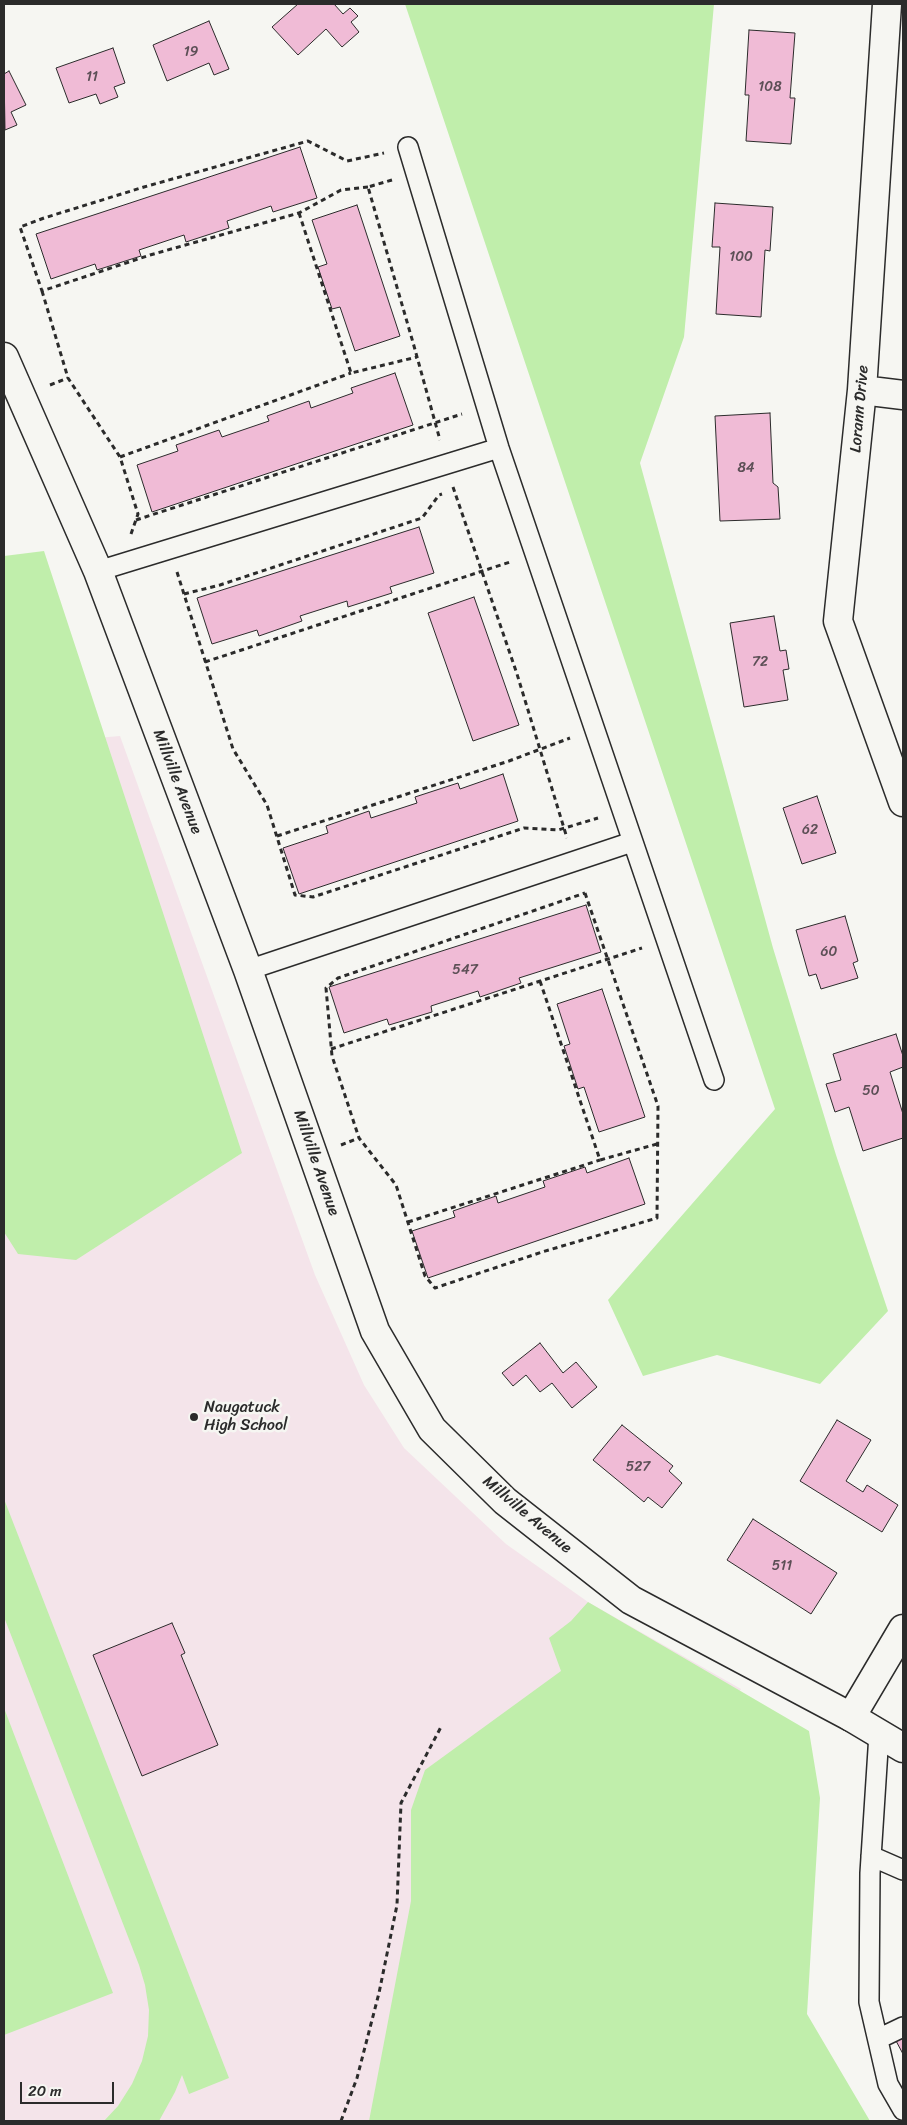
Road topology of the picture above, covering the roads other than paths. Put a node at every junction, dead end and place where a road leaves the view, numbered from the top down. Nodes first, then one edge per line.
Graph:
1 (887, 4) edge
2 (408, 147) road end
3 (4, 357) edge
4 (862, 390) junction
5 (903, 395) edge
6 (499, 448) junction
7 (98, 571) junction
8 (903, 802) edge
9 (632, 842) junction
10 (248, 970) junction
11 (714, 1080) dead end
12 (903, 1629) edge
13 (852, 1717) junction
14 (879, 1734) junction
15 (903, 1748) edge
16 (871, 1856) junction
17 (903, 1870) edge
18 (903, 2027) edge
19 (878, 2039) junction
20 (903, 2110) edge

1 - 4 street, Lorann Drive
2 - 6 lane
3 - 7 street, Millville Avenue
4 - 5 street
4 - 8 street, Lorann Drive
6 - 7 lane
6 - 9 lane
7 - 10 street, Millville Avenue
9 - 10 lane
9 - 11 lane
10 - 13 street, Millville Avenue
12 - 13 street
13 - 14 street, Millville Avenue
14 - 15 street, Millville Avenue
14 - 16 lane
16 - 17 lane
16 - 19 lane
18 - 19 lane
19 - 20 lane

